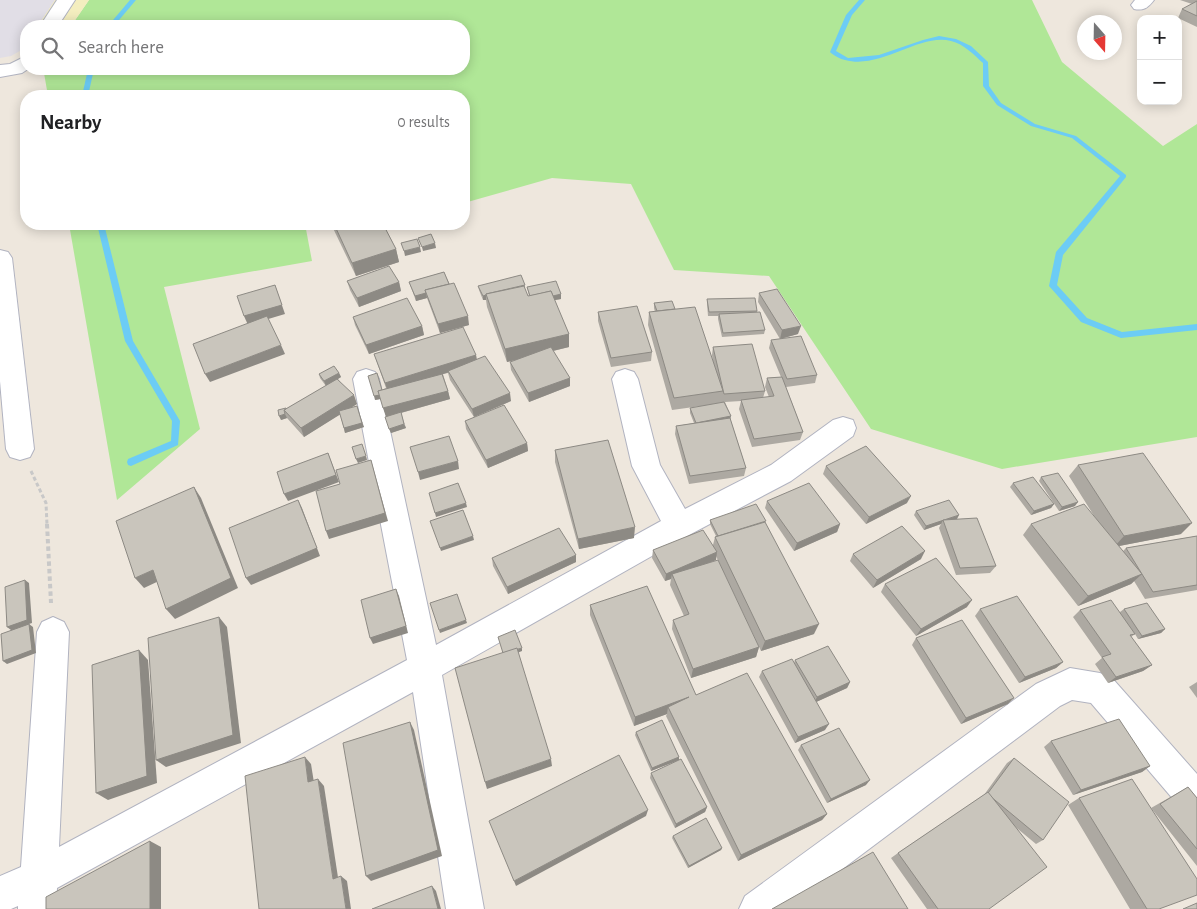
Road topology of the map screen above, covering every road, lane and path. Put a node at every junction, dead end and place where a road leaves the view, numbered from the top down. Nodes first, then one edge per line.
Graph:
1 (66, 0) edge
2 (52, 20) edge
3 (20, 66) edge
4 (0, 72) edge
5 (0, 258) edge
6 (366, 379) edge
7 (625, 379) dead end
8 (843, 428) dead end
9 (20, 449) joint
10 (679, 526) junction
11 (53, 632) joint
12 (425, 668) junction
13 (1197, 801) edge
14 (38, 893) edge
15 (0, 895) edge
16 (465, 909) edge
17 (758, 909) edge

1 - 2 street
3 - 4 street
5 - 9 street
6 - 12 street
7 - 10 street
8 - 10 street
9 - 11 path
10 - 12 street
11 - 14 street
12 - 14 street
12 - 16 street
13 - 17 street
14 - 15 street

